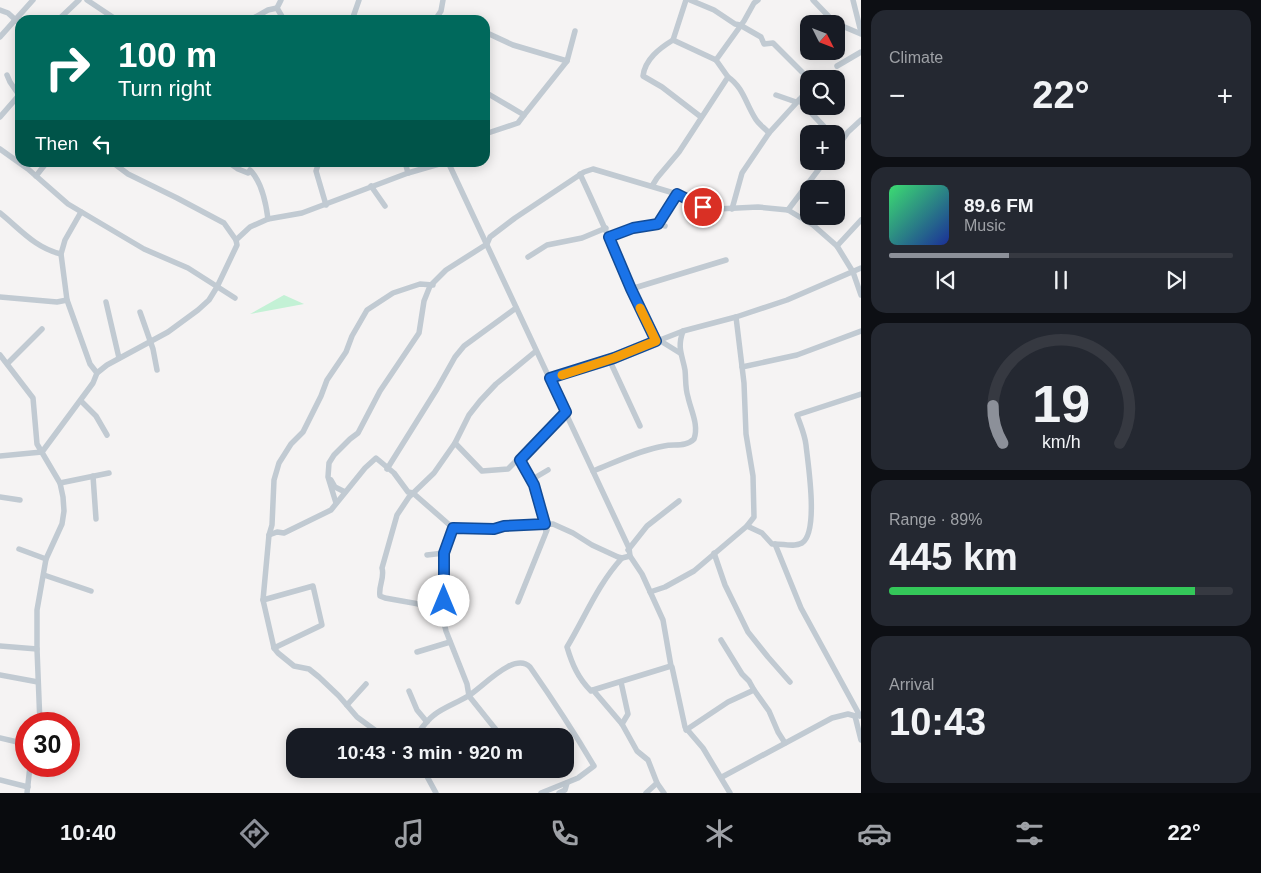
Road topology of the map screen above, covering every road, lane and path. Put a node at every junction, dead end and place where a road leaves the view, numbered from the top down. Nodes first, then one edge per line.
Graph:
1 (32, 0) edge
2 (79, 0) edge
3 (87, 0) edge
4 (281, 0) edge
5 (359, 0) edge
6 (443, 0) edge
7 (688, 0) edge
8 (758, 0) edge
9 (813, 0) edge
10 (853, 0) edge
11 (277, 8) junction
12 (0, 10) edge
13 (22, 15) edge
14 (63, 15) edge
15 (110, 15) edge
16 (259, 15) edge
17 (281, 15) edge
18 (354, 15) edge
19 (438, 15) edge
20 (15, 20) edge
21 (15, 25) edge
22 (740, 26) junction
23 (576, 31) dead end
24 (861, 33) edge
25 (490, 34) edge
26 (0, 38) edge
27 (673, 40) junction
28 (861, 52) edge
29 (716, 60) junction
30 (568, 61) junction
31 (837, 66) dead end
32 (800, 70) edge
33 (7, 75) dead end
34 (728, 78) junction
35 (15, 89) edge
36 (490, 95) edge
37 (776, 95) dead end
38 (800, 98) edge
39 (15, 100) edge
40 (797, 101) junction
41 (524, 115) junction
42 (0, 117) edge
43 (702, 117) junction
44 (861, 120) edge
45 (822, 125) edge
46 (490, 132) edge
47 (769, 133) junction
48 (845, 136) edge
49 (0, 149) edge
50 (15, 159) edge
51 (25, 167) edge
52 (43, 167) edge
53 (119, 167) edge
54 (235, 167) edge
55 (318, 167) edge
56 (406, 167) edge
57 (428, 167) edge
58 (449, 167) edge
59 (818, 170) edge
60 (408, 172) junction
61 (580, 174) junction
62 (36, 176) junction
63 (371, 186) junction
64 (652, 186) junction
65 (677, 194) junction
66 (326, 205) junction
67 (385, 206) dead end
68 (732, 209) junction
69 (788, 210) junction
70 (81, 212) junction
71 (1, 217) edge
72 (268, 219) junction
73 (861, 220) edge
74 (658, 224) junction
75 (665, 226) dead end
76 (606, 228) junction
77 (609, 237) junction
78 (236, 240) junction
79 (487, 244) junction
80 (837, 246) junction
81 (61, 254) junction
82 (528, 257) dead end
83 (726, 260) dead end
84 (861, 268) edge
85 (853, 272) junction
86 (433, 285) junction
87 (217, 288) junction
88 (631, 289) junction
89 (861, 295) edge
90 (0, 297) edge
91 (235, 298) dead end
92 (66, 300) junction
93 (106, 302) dead end
94 (516, 308) junction
95 (140, 312) dead end
96 (736, 317) junction
97 (42, 329) dead end
98 (683, 331) junction
99 (861, 331) edge
100 (657, 340) junction
101 (150, 341) junction
102 (536, 352) junction
103 (680, 353) junction
104 (0, 355) edge
105 (119, 358) junction
106 (609, 359) junction
107 (8, 364) junction
108 (742, 367) junction
109 (157, 370) dead end
110 (97, 373) junction
111 (550, 378) junction
112 (861, 394) edge
113 (81, 401) junction
114 (566, 412) junction
115 (640, 426) dead end
116 (108, 435) dead end
117 (455, 443) junction
118 (42, 452) junction
119 (0, 456) edge
120 (520, 460) junction
121 (387, 469) junction
122 (548, 470) dead end
123 (593, 471) junction
124 (109, 473) dead end
125 (93, 476) junction
126 (328, 477) junction
127 (531, 480) junction
128 (60, 483) junction
129 (345, 492) junction
130 (414, 493) junction
131 (0, 497) edge
132 (20, 500) dead end
133 (679, 501) dead end
134 (336, 503) junction
135 (96, 519) dead end
136 (545, 524) junction
137 (553, 524) junction
138 (750, 527) junction
139 (453, 528) junction
140 (546, 531) junction
141 (268, 535) junction
142 (775, 544) junction
143 (629, 548) junction
144 (19, 549) dead end
145 (444, 553) junction
146 (714, 553) junction
147 (427, 555) dead end
148 (630, 556) junction
149 (622, 558) junction
150 (46, 559) junction
151 (44, 574) junction
152 (91, 591) dead end
153 (650, 592) junction
154 (263, 600) junction
155 (518, 602) dead end
156 (440, 606) junction
157 (721, 640) dead end
158 (450, 642) junction
159 (0, 646) edge
160 (274, 648) junction
161 (37, 650) junction
162 (417, 652) dead end
163 (671, 666) junction
164 (0, 676) edge
165 (38, 682) junction
166 (621, 682) junction
167 (790, 682) dead end
168 (366, 684) dead end
169 (593, 690) junction
170 (754, 690) junction
171 (409, 691) dead end
172 (469, 696) junction
173 (347, 705) junction
174 (39, 712) edge
175 (859, 716) edge
176 (427, 722) junction
177 (622, 724) junction
178 (372, 728) edge
179 (422, 728) edge
180 (495, 728) edge
181 (686, 730) junction
182 (0, 738) edge
183 (861, 740) edge
184 (15, 741) edge
185 (785, 743) junction
186 (29, 777) edge
187 (722, 777) junction
188 (428, 778) edge
189 (0, 780) edge
190 (657, 782) junction
191 (567, 783) junction
192 (28, 790) edge
193 (436, 793) edge
194 (541, 793) edge
195 (559, 793) edge
196 (646, 793) edge
197 (664, 793) edge
198 (730, 793) edge

1 - 13 street
2 - 14 street
3 - 15 street
4 - 11 street
5 - 18 street
6 - 19 street
7 - 22 street
7 - 27 street
8 - 22 street
9 - 24 street
10 - 24 street
11 - 16 street
11 - 17 street
12 - 20 street
21 - 26 street
22 - 29 street
22 - 32 street
23 - 30 street
25 - 30 street
27 - 29 street
27 - 43 street
28 - 31 street
29 - 34 street
30 - 41 street
33 - 35 street
34 - 43 street
34 - 47 street
36 - 41 street
37 - 40 street
38 - 40 street
39 - 42 street
40 - 45 street
40 - 47 street
41 - 46 street
43 - 64 street
44 - 48 street
47 - 68 street
49 - 50 street
51 - 62 street
52 - 62 street
53 - 78 street
54 - 72 street
55 - 66 street
56 - 60 street
57 - 60 street
58 - 79 street
59 - 69 street
60 - 63 street
61 - 64 street
61 - 76 street
61 - 79 street
62 - 70 street
63 - 66 street
63 - 67 street
64 - 65 street
65 - 68 street
65 - 74 street
66 - 72 street
68 - 69 street
69 - 80 street
70 - 81 street
70 - 87 street
71 - 81 street
72 - 78 street
73 - 80 street
74 - 75 street
74 - 77 street
76 - 77 street
76 - 82 street
77 - 88 street
78 - 87 street
79 - 86 street
79 - 94 street
80 - 85 street
81 - 92 street
83 - 88 street
84 - 85 street
85 - 89 street
85 - 96 street
86 - 126 street
86 - 141 street
87 - 91 street
87 - 101 street
88 - 100 street
90 - 92 street
92 - 110 street
93 - 105 street
94 - 102 street
94 - 121 street
95 - 101 street
96 - 98 street
96 - 108 street
97 - 107 street
98 - 100 street
98 - 103 street
99 - 108 street
100 - 103 street
100 - 106 street
101 - 105 street
101 - 109 street
102 - 111 street
102 - 117 street
103 - 123 street
104 - 107 street
105 - 110 street
106 - 111 street
106 - 115 street
107 - 118 street
108 - 138 street
110 - 113 street
111 - 114 street
112 - 142 street
113 - 116 street
113 - 118 street
114 - 120 street
114 - 123 street
117 - 120 street
117 - 130 street
118 - 119 street
118 - 128 street
120 - 127 street
121 - 129 street
121 - 130 street
122 - 127 street
123 - 143 street
124 - 125 street
125 - 128 street
125 - 135 street
126 - 129 street
126 - 134 street
127 - 136 street
128 - 150 street
129 - 134 street
130 - 139 street
130 - 156 street
131 - 132 street
133 - 143 street
134 - 141 street
136 - 137 street
136 - 139 street
136 - 140 street
137 - 140 street
137 - 149 street
138 - 142 street
138 - 146 street
139 - 145 street
140 - 155 street
141 - 154 street
142 - 175 street
143 - 148 street
143 - 149 street
144 - 150 street
145 - 147 street
145 - 156 street
146 - 153 street
146 - 167 street
148 - 149 street
148 - 153 street
149 - 169 street
150 - 151 street
151 - 152 street
151 - 161 street
153 - 163 street
154 - 160 street
154 - 160 street
156 - 158 street
157 - 170 street
158 - 162 street
158 - 172 street
159 - 161 street
160 - 173 street
161 - 165 street
163 - 166 street
163 - 181 street
164 - 165 street
165 - 174 street
166 - 169 street
166 - 177 street
168 - 173 street
169 - 177 street
170 - 181 street
170 - 185 street
171 - 176 street
172 - 176 street
172 - 180 street
172 - 191 street
173 - 178 street
175 - 183 street
175 - 185 street
176 - 179 street
177 - 190 street
181 - 187 street
182 - 184 street
185 - 187 street
186 - 192 street
187 - 198 street
188 - 193 street
189 - 192 street
190 - 196 street
190 - 197 street
191 - 194 street
191 - 195 street

